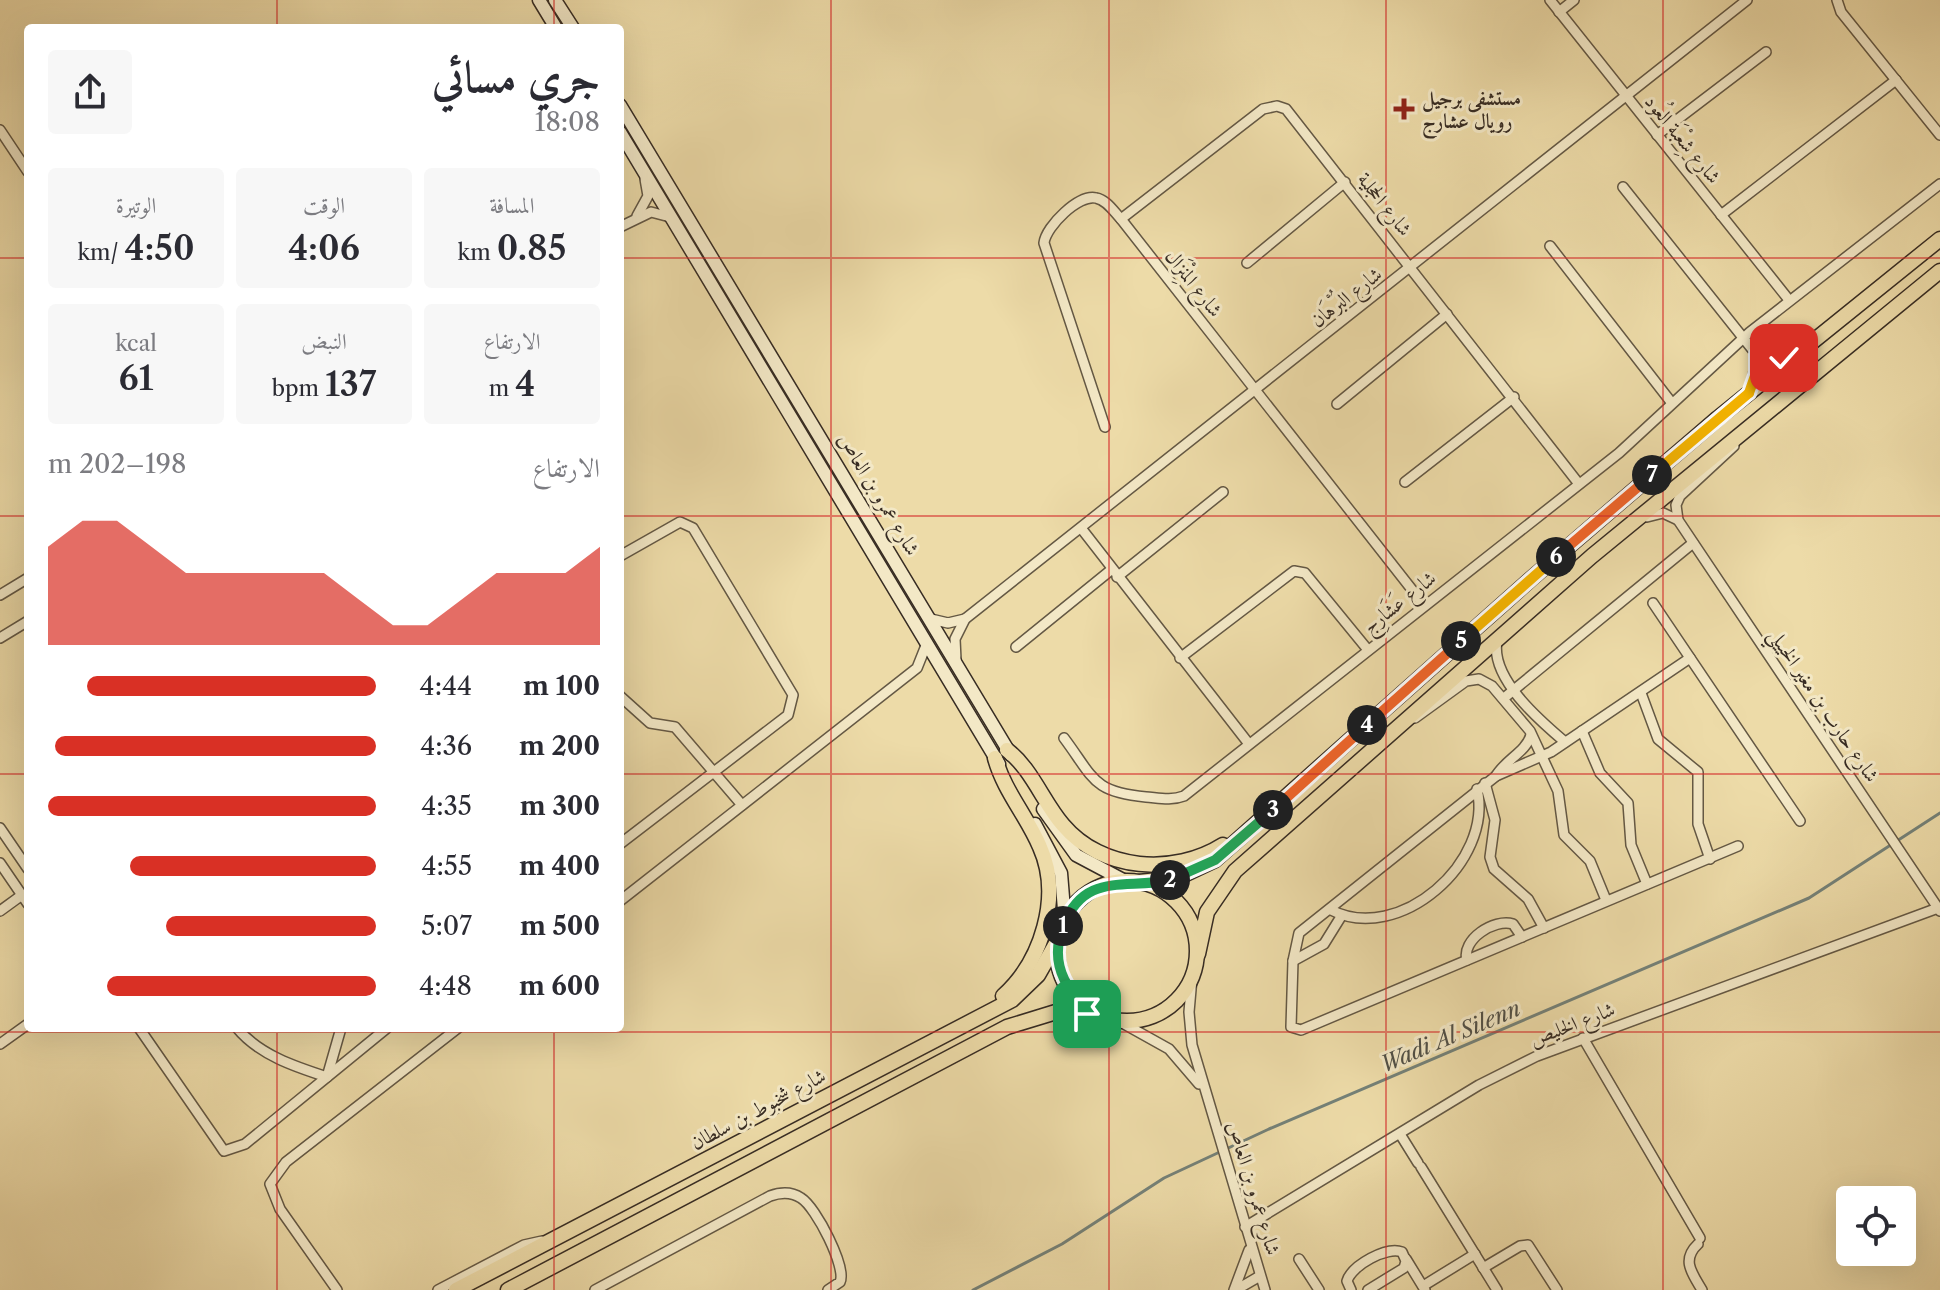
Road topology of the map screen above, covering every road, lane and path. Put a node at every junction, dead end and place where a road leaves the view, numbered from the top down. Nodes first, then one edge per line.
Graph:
1 (539, 0) edge
2 (555, 0) edge
3 (1550, 0) edge
4 (1574, 0) edge
5 (1747, 0) edge
6 (1837, 0) edge
7 (1559, 12) junction
8 (554, 24) edge
9 (570, 24) edge
10 (1766, 52) dead end
11 (1896, 80) junction
12 (1626, 99) junction
13 (624, 112) edge
14 (0, 130) edge
15 (1657, 135) junction
16 (1940, 135) edge
17 (624, 138) edge
18 (24, 166) edge
19 (642, 167) junction
20 (1345, 182) junction
21 (1940, 184) edge
22 (1623, 187) dead end
23 (1721, 215) junction
24 (637, 216) junction
25 (1121, 219) junction
26 (624, 224) edge
27 (683, 232) junction
28 (1940, 239) edge
29 (1550, 246) dead end
30 (1247, 263) dead end
31 (1412, 268) junction
32 (1940, 271) edge
33 (1789, 300) junction
34 (1447, 314) junction
35 (1744, 338) junction
36 (1801, 351) junction
37 (1756, 354) junction
38 (1255, 390) junction
39 (1749, 393) junction
40 (1514, 397) junction
41 (1671, 402) junction
42 (1337, 404) dead end
43 (1747, 426) junction
44 (1105, 427) dead end
45 (1405, 482) dead end
46 (1579, 484) junction
47 (1223, 492) dead end
48 (1678, 520) junction
49 (1081, 528) junction
50 (1693, 543) junction
51 (624, 554) edge
52 (1592, 556) junction
53 (1114, 573) junction
54 (24, 580) edge
55 (0, 595) edge
56 (1653, 603) dead end
57 (1424, 605) junction
58 (931, 619) junction
59 (965, 619) junction
60 (24, 623) edge
61 (0, 638) edge
62 (1497, 641) junction
63 (927, 643) junction
64 (1016, 647) dead end
65 (1368, 650) junction
66 (1180, 658) junction
67 (1690, 658) junction
68 (956, 661) junction
69 (917, 668) junction
70 (944, 671) junction
71 (1515, 689) junction
72 (1641, 693) junction
73 (1504, 698) junction
74 (624, 700) edge
75 (1404, 721) junction
76 (1541, 722) junction
77 (1582, 731) junction
78 (1530, 733) junction
79 (1064, 738) dead end
80 (1565, 742) junction
81 (1249, 744) junction
82 (1001, 754) junction
83 (1543, 756) junction
84 (1331, 757) junction
85 (712, 774) junction
86 (1496, 776) junction
87 (1481, 786) junction
88 (742, 805) junction
89 (1800, 821) dead end
90 (0, 828) edge
91 (624, 841) edge
92 (1471, 845) junction
93 (1738, 846) dead end
94 (1491, 851) junction
95 (1710, 859) junction
96 (0, 863) edge
97 (24, 863) edge
98 (1132, 882) junction
99 (1647, 884) junction
100 (24, 898) edge
101 (624, 898) edge
102 (24, 899) edge
103 (1606, 900) junction
104 (1939, 909) edge
105 (1331, 910) junction
106 (0, 911) edge
107 (1342, 915) junction
108 (1065, 922) junction
109 (1544, 928) junction
110 (1522, 937) junction
111 (1058, 940) junction
112 (1198, 954) junction
113 (1467, 960) junction
114 (1293, 961) junction
115 (1192, 978) junction
116 (1110, 1019) junction
117 (24, 1027) edge
118 (142, 1032) edge
119 (242, 1032) edge
120 (340, 1032) edge
121 (382, 1032) edge
122 (453, 1032) edge
123 (1583, 1038) junction
124 (0, 1044) edge
125 (904, 1055) junction
126 (327, 1077) junction
127 (1206, 1097) junction
128 (1400, 1134) junction
129 (1245, 1227) junction
130 (549, 1241) junction
131 (1250, 1247) junction
132 (1475, 1254) junction
133 (1404, 1255) junction
134 (1299, 1259) dead end
135 (1483, 1268) junction
136 (1260, 1276) junction
137 (1424, 1288) edge
138 (337, 1290) edge
139 (438, 1290) edge
140 (456, 1290) edge
141 (508, 1290) edge
142 (595, 1290) edge
143 (828, 1290) edge
144 (1235, 1290) edge
145 (1265, 1290) edge
146 (1319, 1290) edge
147 (1351, 1290) edge
148 (1368, 1290) edge
149 (1497, 1290) edge
150 (1557, 1290) edge
151 (1702, 1290) edge

1 - 8 main road
2 - 9 main road
3 - 7 street, شارع شِعْبَة العُود
4 - 7 street
5 - 12 street, شارع البُرْهَان
6 - 11 street
7 - 12 street, شارع شِعْبَة العُود
10 - 15 street
11 - 16 street
11 - 23 street
12 - 15 street, شارع شِعْبَة العُود
12 - 31 street, شارع البُرْهَان
13 - 58 main road, شارع عمرو بن العاص
14 - 18 street
15 - 23 street, شارع شِعْبَة العُود
17 - 19 main road, شارع عمرو بن العاص
19 - 24 street
19 - 27 main road, شارع عمرو بن العاص
20 - 25 street, شارع الحجلية
20 - 30 street
20 - 31 street, شارع الحجلية
21 - 33 street, شارع عَشَارِج
22 - 35 street
23 - 33 street, شارع شِعْبَة العُود
24 - 26 street
24 - 27 street
25 - 38 street, شارع المِنْزَال
25 - 44 street, شارع المِنْزَال
27 - 63 main road, شارع عمرو بن العاص
28 - 36 main road
29 - 41 street
31 - 34 street, شارع الحجلية
31 - 38 street, شارع البُرْهَان
32 - 43 main road
33 - 35 street, شارع عَشَارِج
34 - 40 street, شارع الحجلية
34 - 42 street
35 - 37 street
35 - 41 street, شارع عَشَارِج
36 - 37 street
36 - 39 main road
37 - 39 street
38 - 49 street, شارع البُرْهَان
38 - 57 street, شارع المِنْزَال
39 - 84 main road
40 - 45 street
40 - 46 street, شارع الحجلية
41 - 46 street, شارع عَشَارِج
43 - 48 street
43 - 52 main road
46 - 57 street, شارع عَشَارِج
47 - 53 street
48 - 50 street, شارع حارب بن مغير الخييلي
48 - 52 street
49 - 53 street
49 - 59 street, شارع البُرْهَان
50 - 71 street
50 - 104 street, شارع حارب بن مغير الخييلي
51 - 85 street
52 - 62 main road
53 - 64 street
53 - 66 street
54 - 55 street
56 - 67 street
57 - 65 street, شارع عَشَارِج
58 - 59 street
58 - 68 main road, شارع عمرو بن العاص
59 - 68 street
60 - 61 street
62 - 71 street
62 - 75 main road
63 - 69 street
63 - 70 main road, شارع عمرو بن العاص
65 - 66 street
65 - 81 street, شارع عَشَارِج
66 - 81 street
67 - 72 street
67 - 89 street
68 - 82 main road, شارع عمرو بن العاص
69 - 70 street
69 - 88 street
70 - 82 main road, شارع عمرو بن العاص
71 - 73 street
71 - 76 street
72 - 77 street
72 - 95 street
73 - 75 street
73 - 78 street
74 - 85 street
75 - 112 main road
76 - 78 street
76 - 80 street
77 - 80 street
77 - 99 street
78 - 83 street
78 - 86 street
79 - 81 street, شارع عَشَارِج
80 - 83 street
82 - 84 main road
82 - 98 main road, شارع عمرو بن العاص
82 - 108 main road, شارع عمرو بن العاص
82 - 125 main road
83 - 86 street
83 - 103 street
84 - 98 main road
85 - 88 street
85 - 91 street
86 - 87 street
87 - 92 street
87 - 94 street
87 - 105 street
88 - 101 street
90 - 97 street
92 - 94 street
92 - 107 street
93 - 95 street
94 - 109 street
95 - 99 street
96 - 100 street
98 - 108 main road
98 - 112 main road
99 - 103 street
102 - 106 street
103 - 109 street
104 - 123 street, شارع الخليص
105 - 107 street
105 - 114 street
107 - 114 street
108 - 111 main road
109 - 110 street
110 - 113 street
110 - 113 street
111 - 116 main road
111 - 125 main road, شارع شخبوط بن سلطان
112 - 115 main road
113 - 114 street
115 - 116 main road
115 - 127 street, شارع عمرو بن العاص
116 - 127 street, شارع عمرو بن العاص
116 - 141 main road
117 - 124 street
118 - 126 street
119 - 126 street
120 - 126 street
121 - 126 street
122 - 138 street
123 - 128 street, شارع الخليص
123 - 151 street
125 - 130 main road, شارع شخبوط بن سلطان
127 - 129 street, شارع عمرو بن العاص
128 - 129 street, شارع الخليص
128 - 132 street
129 - 131 street, شارع عمرو بن العاص
130 - 139 street
130 - 140 main road, شارع شخبوط بن سلطان
131 - 136 street, شارع عمرو بن العاص
131 - 144 street
132 - 135 street
132 - 137 street
133 - 137 street
133 - 147 street
133 - 148 street
134 - 146 street
135 - 149 street
135 - 150 street
136 - 144 street
136 - 145 street, شارع عمرو بن العاص
142 - 143 street

